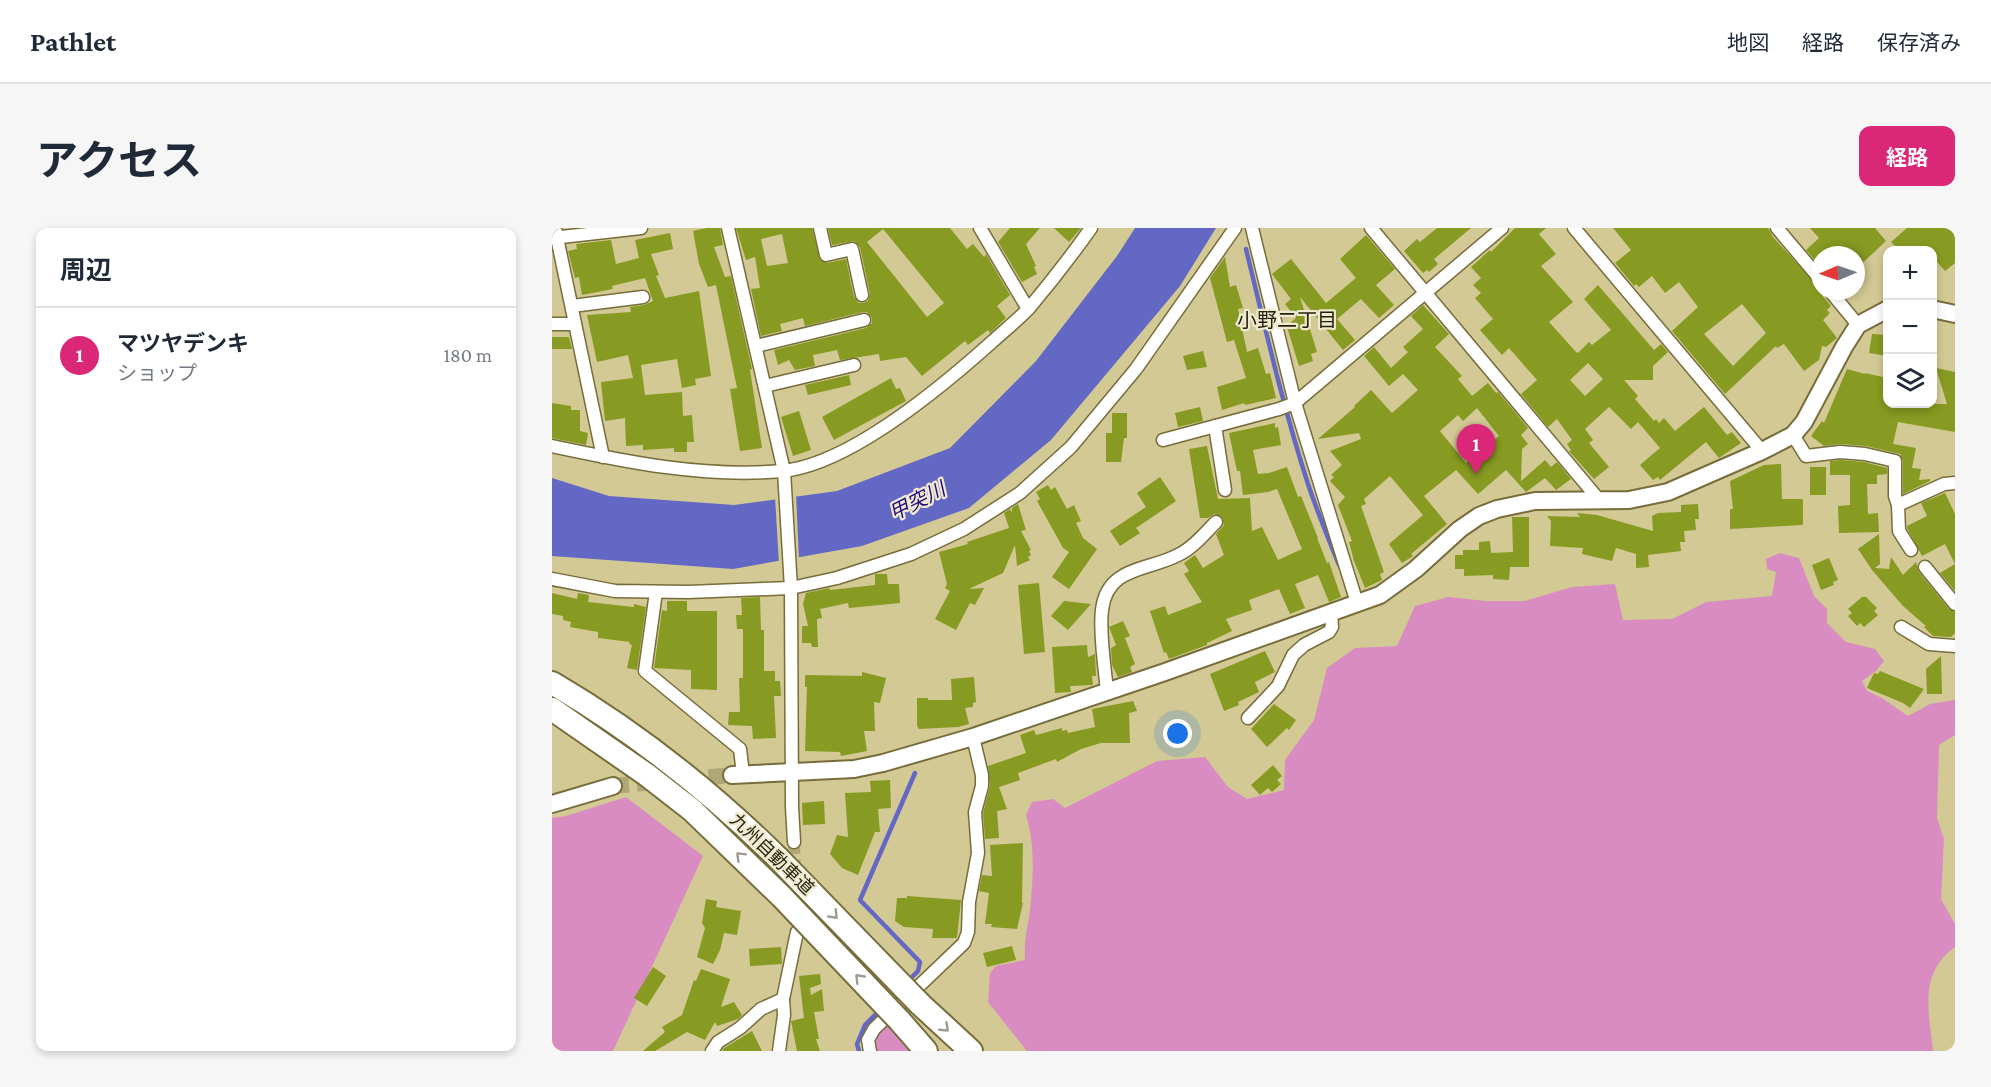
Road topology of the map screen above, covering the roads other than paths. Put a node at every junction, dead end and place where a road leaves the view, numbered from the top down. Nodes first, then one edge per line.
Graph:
1 (641, 228) edge
2 (728, 228) edge
3 (820, 228) edge
4 (980, 228) edge
5 (1092, 228) edge
6 (1234, 228) edge
7 (1252, 228) edge
8 (1371, 228) edge
9 (1502, 228) edge
10 (1574, 228) edge
11 (1777, 228) edge
12 (555, 234) edge
13 (1811, 268) edge
14 (1426, 292) junction
15 (862, 295) dead end
16 (644, 297) dead end
17 (1837, 300) edge
18 (572, 306) junction
19 (1028, 309) junction
20 (1937, 310) edge
21 (1883, 311) edge
22 (1955, 314) edge
23 (864, 320) dead end
24 (552, 324) edge
25 (575, 324) junction
26 (1858, 325) junction
27 (756, 346) junction
28 (854, 366) dead end
29 (765, 386) junction
30 (1288, 406) junction
31 (1215, 426) junction
32 (1793, 435) junction
33 (1163, 440) dead end
34 (552, 446) edge
35 (1762, 451) junction
36 (603, 457) junction
37 (784, 471) junction
38 (1955, 483) edge
39 (1226, 490) dead end
40 (1600, 501) junction
41 (1898, 505) junction
42 (1216, 522) dead end
43 (1911, 550) dead end
44 (1925, 567) dead end
45 (552, 579) edge
46 (791, 588) junction
47 (656, 592) junction
48 (1357, 603) junction
49 (1955, 604) edge
50 (1330, 612) junction
51 (1901, 627) dead end
52 (1955, 646) edge
53 (552, 675) edge
54 (552, 683) edge
55 (1107, 692) junction
56 (552, 709) edge
57 (1248, 718) dead end
58 (552, 723) edge
59 (973, 737) junction
60 (792, 773) junction
61 (737, 775) joint
62 (647, 776) junction
63 (613, 786) tunnel mouth
64 (708, 794) junction
65 (552, 804) edge
66 (794, 842) tunnel mouth
67 (797, 932) dead end
68 (783, 999) junction
69 (718, 1048) edge
70 (779, 1051) edge
71 (870, 1051) edge
72 (926, 1051) edge
73 (971, 1051) edge

1 - 12 street
2 - 27 street
3 - 15 street
4 - 19 street
5 - 19 street
6 - 46 street
7 - 30 street
8 - 14 street
9 - 14 street
10 - 35 street
11 - 13 street
12 - 18 street
14 - 30 street
14 - 40 street
16 - 18 street
17 - 26 street
18 - 25 street
19 - 37 street
20 - 22 street
21 - 26 street
23 - 27 street
24 - 25 street
25 - 36 street
26 - 32 street
27 - 29 street
28 - 29 street
29 - 37 street
30 - 31 street
30 - 48 street
31 - 33 street
31 - 39 street
32 - 35 street
32 - 41 street
34 - 36 street
35 - 40 street
36 - 37 street
37 - 46 street
38 - 41 street
40 - 48 street
41 - 43 street
42 - 55 street
44 - 49 street
45 - 47 street
46 - 47 street
46 - 60 street
47 - 61 street
48 - 50 street
50 - 55 street
50 - 57 street
51 - 52 street
53 - 64 highway
54 - 64 highway, 九州自動車道
55 - 59 street
56 - 62 highway, 九州自動車道
58 - 62 highway
59 - 60 street
59 - 71 street
60 - 61 street
60 - 66 street
72 -> 62 highway, 九州自動車道, bridge
63 - 65 street
64 -> 73 highway, 九州自動車道, bridge
67 - 68 street
68 - 69 street
68 - 70 street

